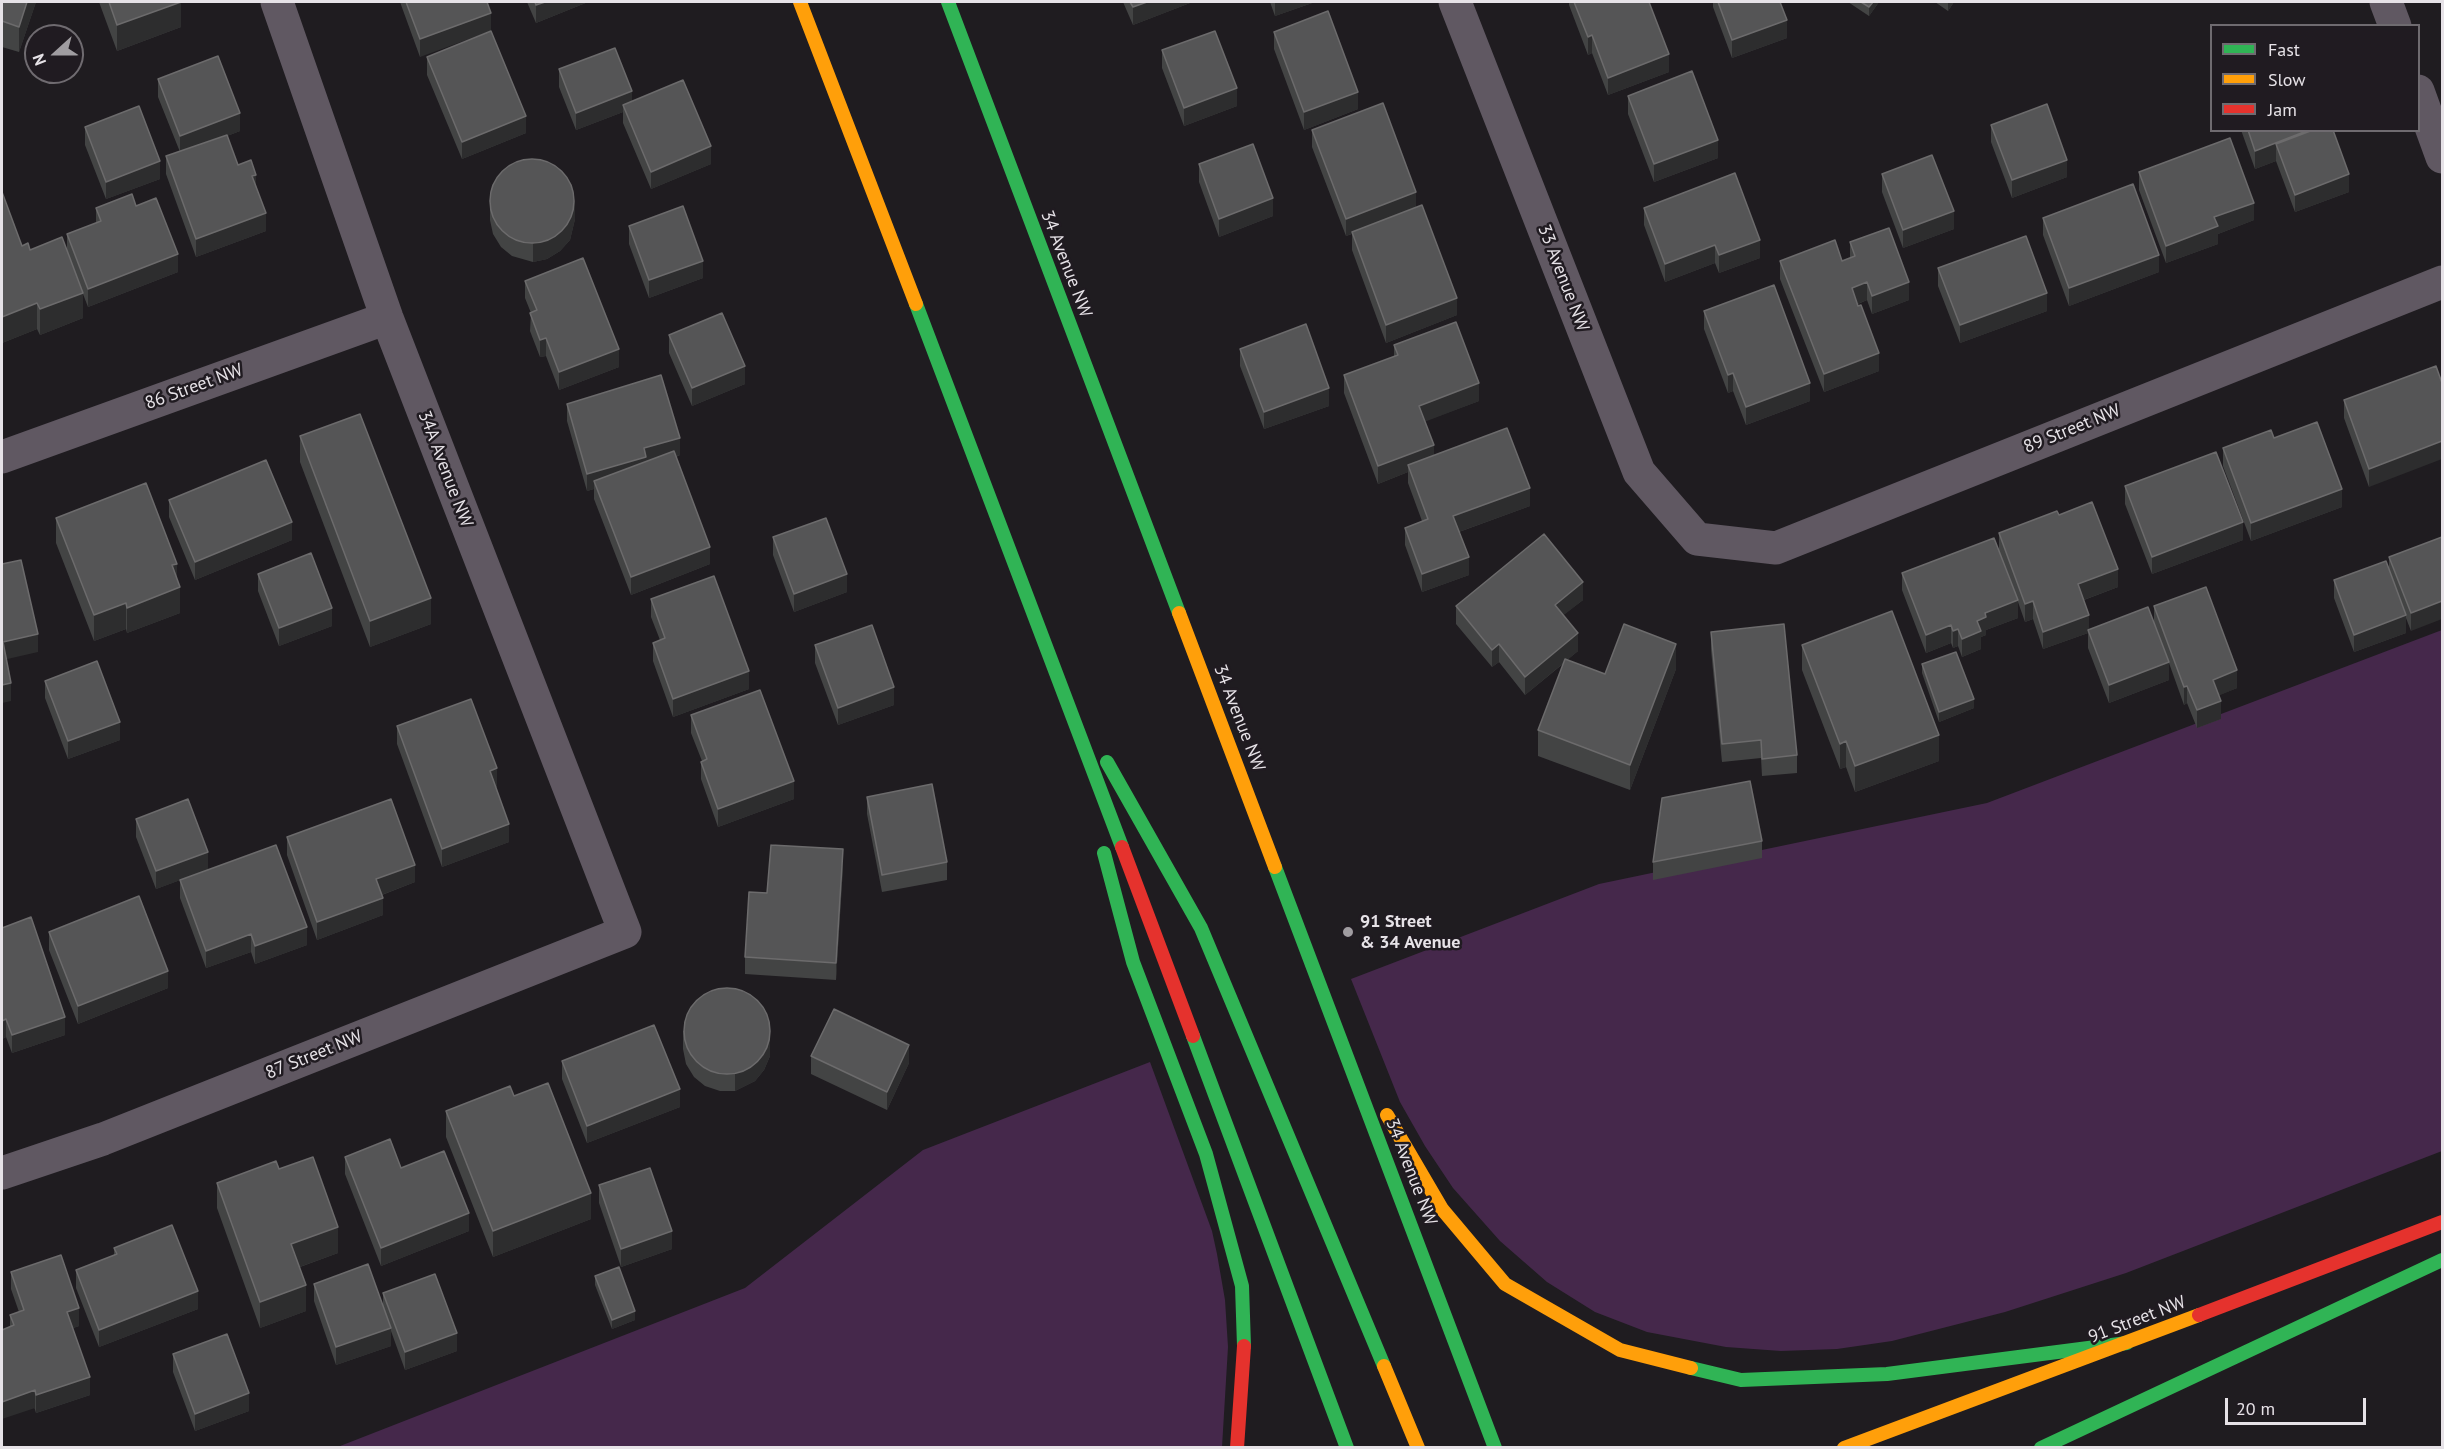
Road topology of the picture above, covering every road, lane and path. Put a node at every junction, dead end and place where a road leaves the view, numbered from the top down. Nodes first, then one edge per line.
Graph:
1 (277, 2) edge
2 (800, 2) edge
3 (948, 2) edge
4 (1455, 2) edge
5 (2386, 2) edge
6 (2394, 24) edge
7 (2420, 96) edge
8 (2442, 157) edge
9 (2442, 282) edge
10 (387, 318) junction
11 (2, 457) edge
12 (1697, 539) joint
13 (1056, 671) junction
14 (1091, 806) dead end
15 (1100, 839) dead end
16 (625, 932) joint
17 (1341, 1038) junction
18 (2, 1173) edge
19 (2442, 1222) edge
20 (2442, 1260) edge
21 (2127, 1343) junction
22 (1238, 1448) edge
23 (1347, 1448) edge
24 (1418, 1448) edge
25 (1495, 1448) edge
26 (1844, 1448) edge
27 (2041, 1448) edge

1 - 10 street, 34A Avenue NW
2 - 13 main road
3 - 17 main road, 34 Avenue NW
4 - 12 street, 33 Avenue NW
5 - 6 street
7 - 8 street
9 - 12 street, 89 Street NW
10 - 11 street, 86 Street NW
10 - 16 street, 34A Avenue NW
13 - 14 main road
13 - 23 main road
13 - 24 main road
15 - 22 main road
16 - 18 street, 87 Street NW
17 - 21 main road
17 - 25 main road, 34 Avenue NW
19 - 21 main road, 91 Street NW
20 - 27 main road
21 - 26 main road, 91 Street NW

